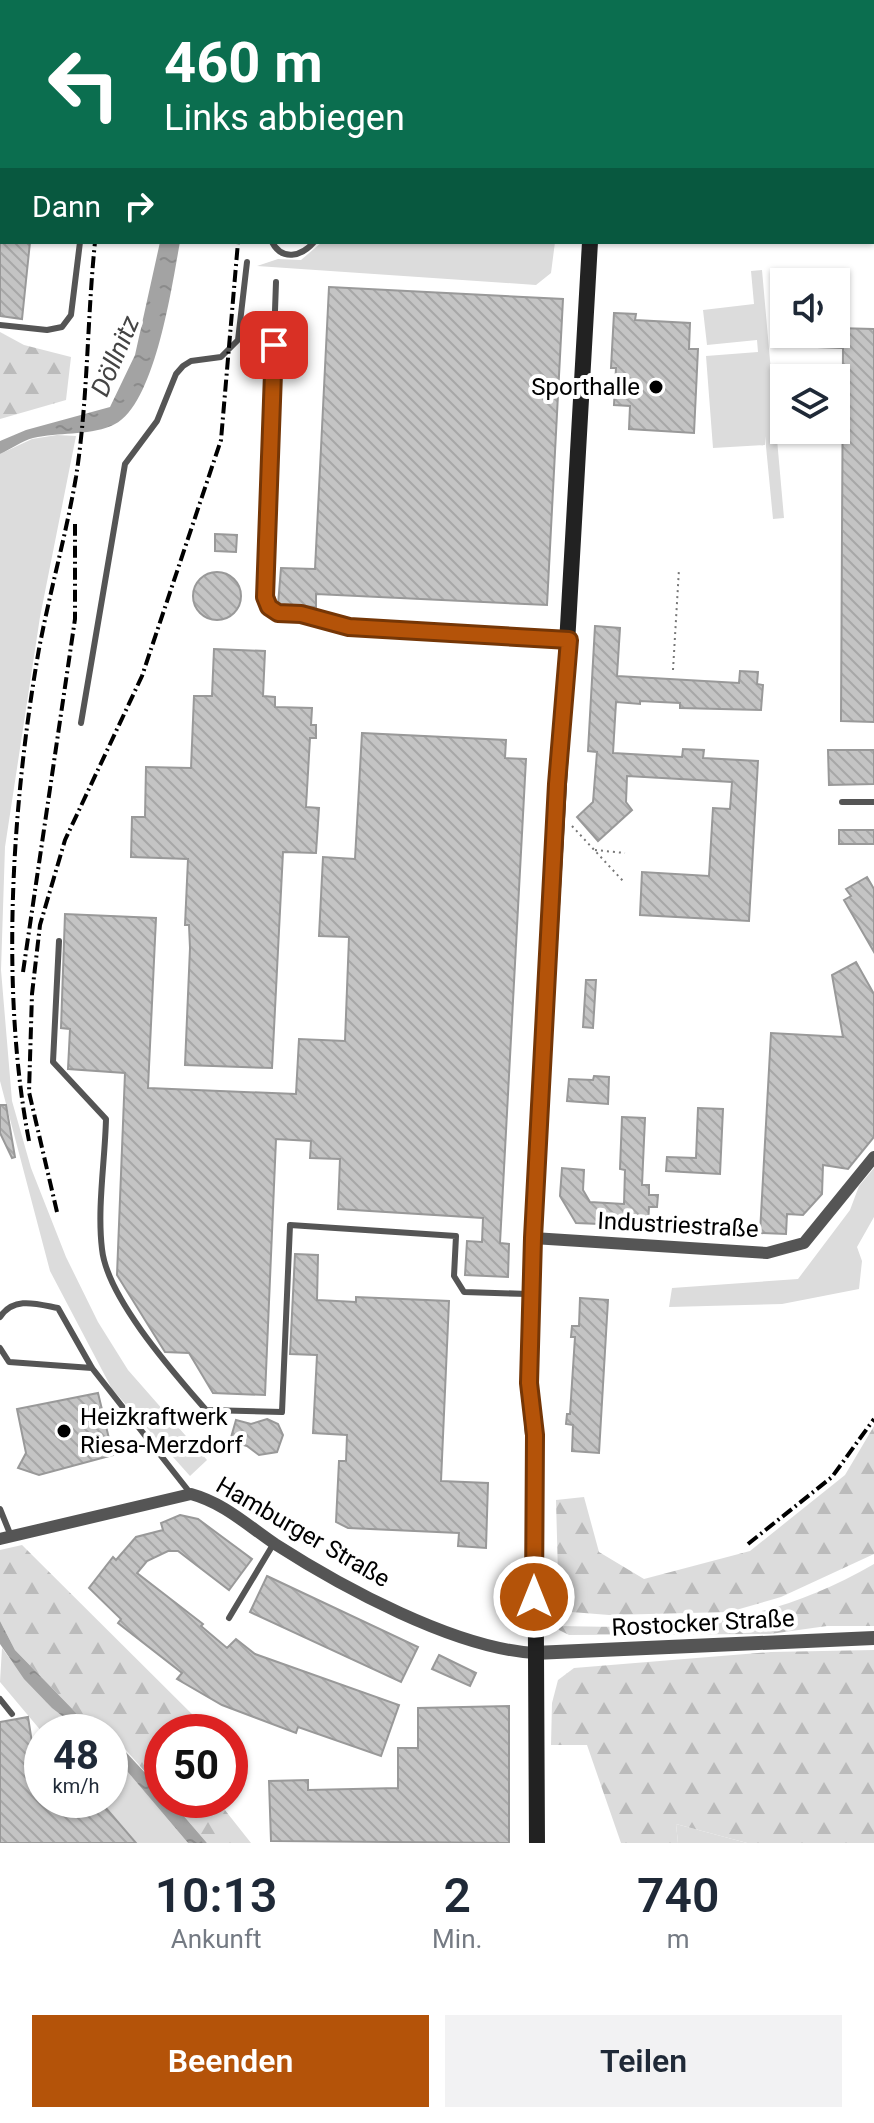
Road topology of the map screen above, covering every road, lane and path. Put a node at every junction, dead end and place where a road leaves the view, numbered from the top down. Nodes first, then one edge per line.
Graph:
1 (80, 244) edge
2 (273, 244) edge
3 (312, 244) edge
4 (590, 244) edge
5 (247, 262) dead end
6 (276, 282) dead end
7 (0, 325) edge
8 (679, 569) dead end
9 (569, 640) junction
10 (673, 670) dead end
11 (81, 723) dead end
12 (842, 802) dead end
13 (874, 802) edge
14 (572, 826) dead end
15 (595, 850) junction
16 (625, 853) dead end
17 (623, 881) dead end
18 (59, 941) dead end
19 (874, 1157) edge
20 (533, 1238) junction
21 (532, 1295) junction
22 (0, 1317) edge
23 (0, 1348) edge
24 (92, 1368) junction
25 (191, 1494) junction
26 (0, 1509) edge
27 (6, 1538) edge
28 (274, 1543) junction
29 (229, 1618) dead end
30 (874, 1638) edge
31 (534, 1653) junction
32 (0, 1699) edge
33 (12, 1714) dead end
34 (537, 1843) edge

1 - 7 lane
2 - 3 lane
4 - 9 main road
5 - 11 lane
6 - 9 lane
8 - 10 path
9 - 20 main road
12 - 13 lane
14 - 15 path
15 - 16 path
15 - 17 path
18 - 21 lane
19 - 20 street, Industriestraße
20 - 21 main road
21 - 31 main road
22 - 24 lane
23 - 24 lane
24 - 25 lane
25 - 27 street, Hamburger Straße
25 - 28 street, Hamburger Straße
26 - 27 lane
28 - 29 lane
28 - 31 street, Hamburger Straße
30 - 31 street, Rostocker Straße
31 - 34 main road
32 - 33 lane

